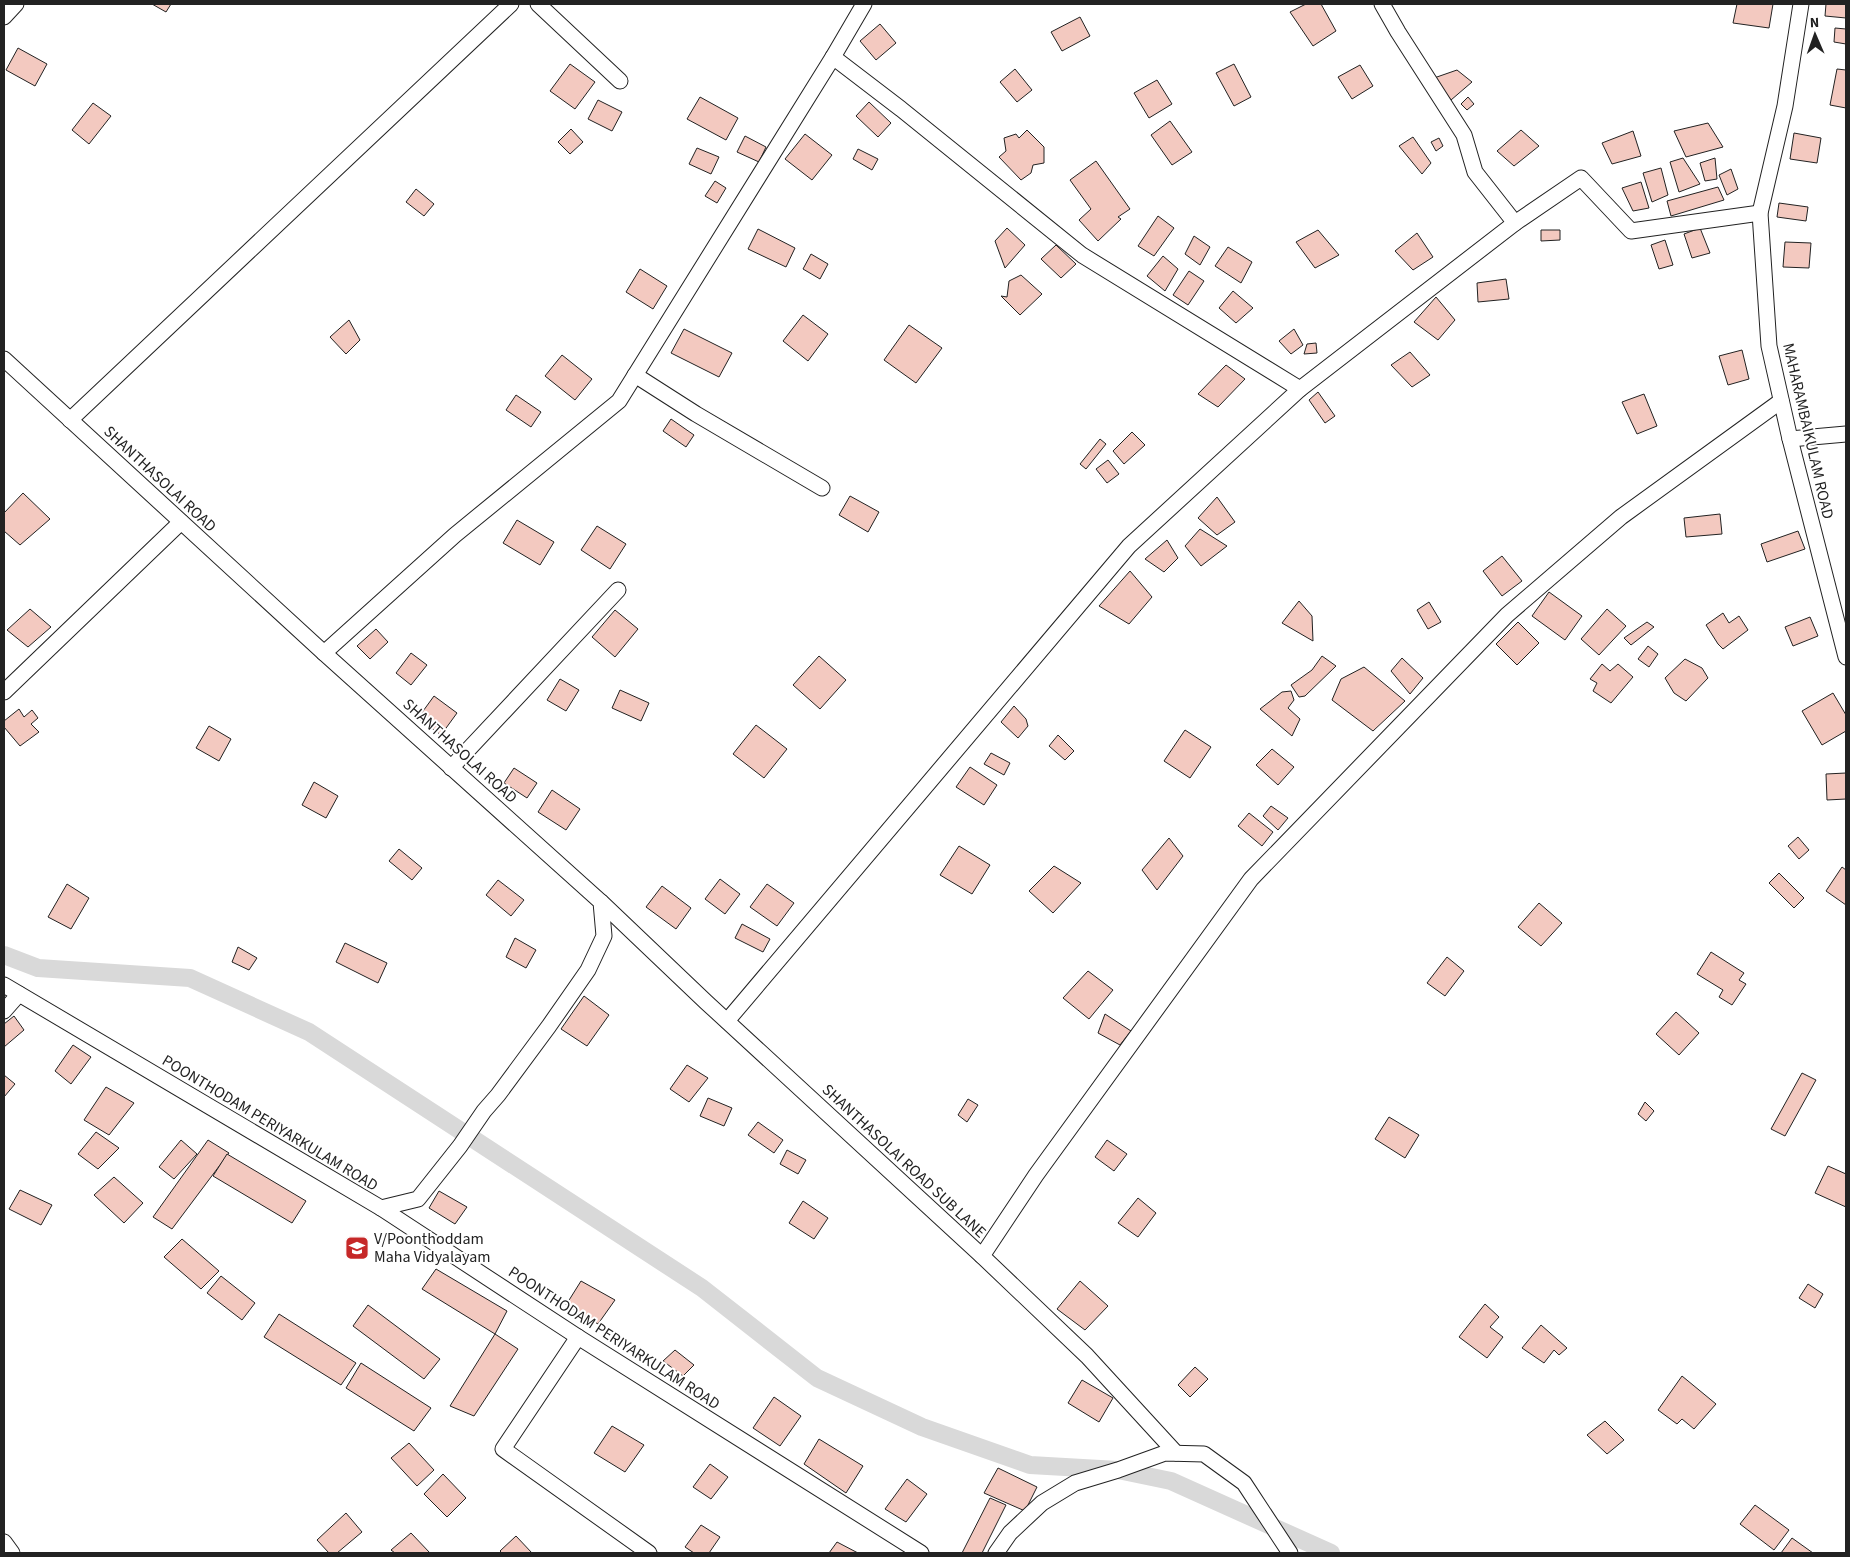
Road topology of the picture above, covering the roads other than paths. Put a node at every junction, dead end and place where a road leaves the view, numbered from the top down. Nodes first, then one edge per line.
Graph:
1 (16, 4) edge
2 (511, 4) edge
3 (538, 4) edge
4 (864, 4) edge
5 (1382, 4) edge
6 (1801, 4) edge
7 (4, 17) edge
8 (833, 57) junction
9 (620, 80) dead end
10 (1760, 213) junction
11 (1515, 223) junction
12 (4, 359) edge
13 (634, 375) junction
14 (1300, 388) junction
15 (1780, 401) junction
16 (70, 420) junction
17 (1846, 434) edge
18 (1790, 439) junction
19 (822, 488) dead end
20 (181, 522) junction
21 (618, 590) dead end
22 (324, 653) junction
23 (1846, 657) edge
24 (4, 692) edge
25 (451, 768) junction
26 (601, 902) junction
27 (4, 985) edge
28 (19, 994) junction
29 (4, 1011) edge
30 (727, 1021) junction
31 (381, 1208) junction
32 (982, 1256) junction
33 (578, 1337) junction
34 (1176, 1453) junction
35 (4, 1542) edge
36 (12, 1553) edge
37 (648, 1553) edge
38 (921, 1553) edge
39 (996, 1553) edge
40 (1290, 1553) edge

1 - 7 street
2 - 16 street
3 - 9 street
4 - 8 street
5 - 11 street
6 - 10 street, MAHARAMBAIKULAM ROAD
8 - 13 street
8 - 14 street
10 - 11 street
10 - 15 street, MAHARAMBAIKULAM ROAD
11 - 14 street
12 - 16 street, SHANTHASOLAI ROAD
13 - 19 street
13 - 22 street
14 - 30 street
15 - 18 street, MAHARAMBAIKULAM ROAD
15 - 32 street
16 - 20 street, SHANTHASOLAI ROAD
17 - 18 street
18 - 23 street, MAHARAMBAIKULAM ROAD
20 - 22 street, SHANTHASOLAI ROAD
20 - 24 street
21 - 25 street
22 - 25 street, SHANTHASOLAI ROAD
25 - 26 street, SHANTHASOLAI ROAD
26 - 30 street, SHANTHASOLAI ROAD SUB LANE
26 - 31 street
27 - 28 street, POONTHODAM PERIYARKULAM ROAD
28 - 29 street
28 - 31 street, POONTHODAM PERIYARKULAM ROAD
30 - 32 street, SHANTHASOLAI ROAD SUB LANE
31 - 33 street, POONTHODAM PERIYARKULAM ROAD
32 - 34 street, SHANTHASOLAI ROAD SUB LANE
33 - 37 street
33 - 38 street, POONTHODAM PERIYARKULAM ROAD
34 - 39 street
34 - 40 street
35 - 36 street

